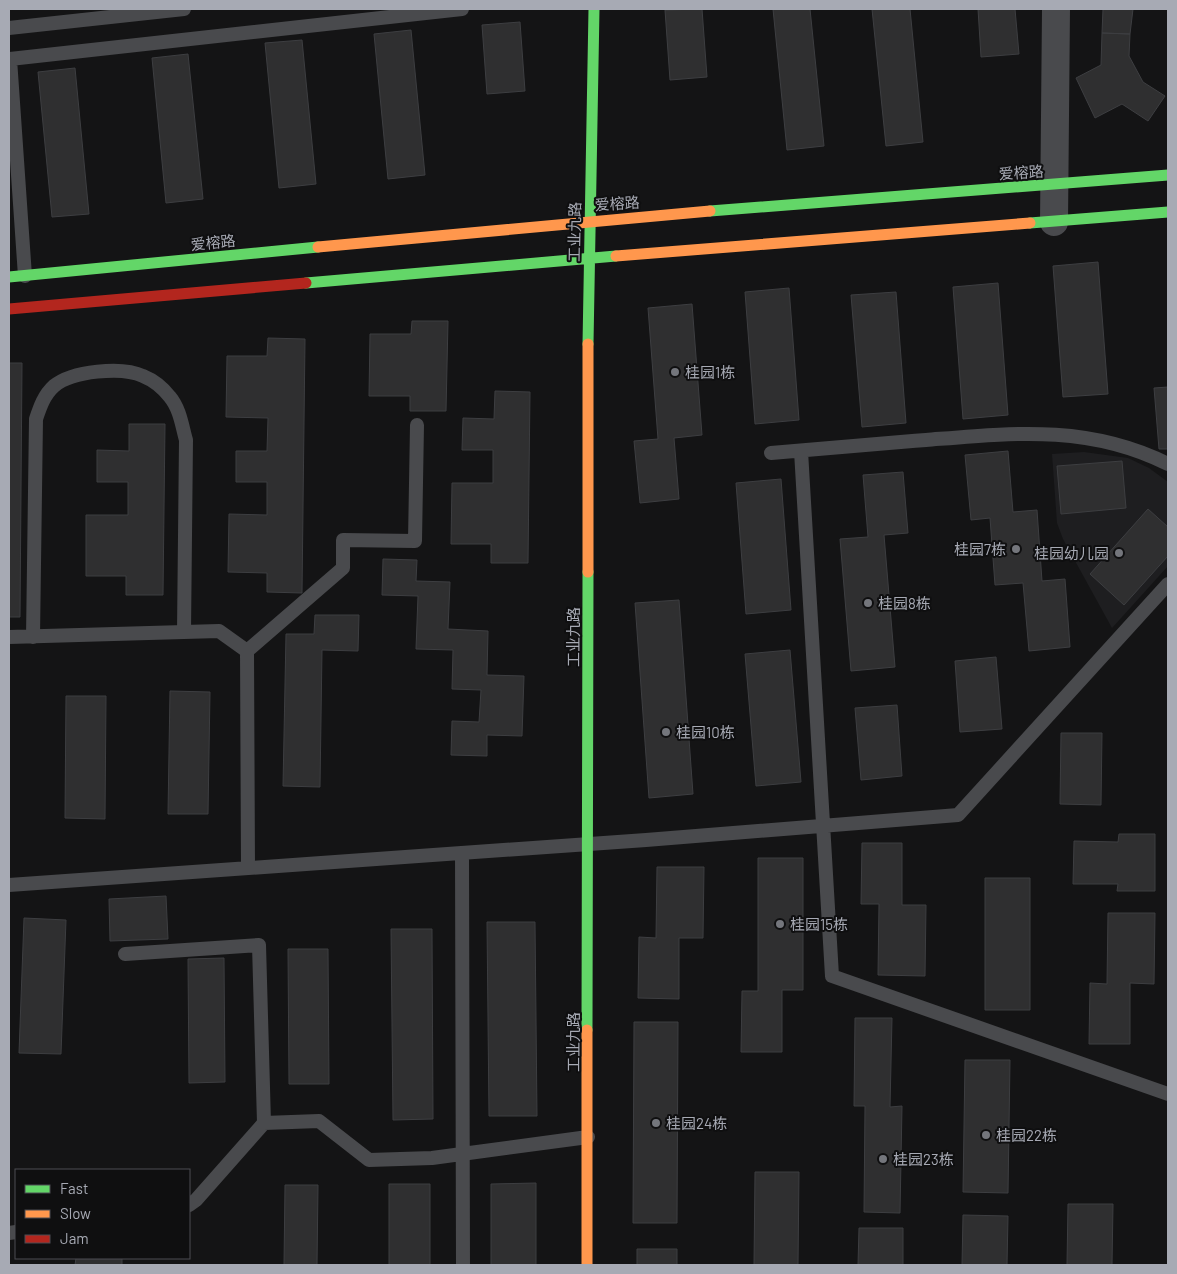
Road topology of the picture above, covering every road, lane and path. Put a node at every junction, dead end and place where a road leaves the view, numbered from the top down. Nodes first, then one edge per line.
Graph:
1 (184, 9) edge
2 (462, 9) edge
3 (594, 9) edge
4 (1056, 9) edge
5 (9, 28) edge
6 (1168, 176) edge
7 (1054, 184) junction
8 (1168, 212) edge
9 (589, 220) junction
10 (1054, 222) junction
11 (588, 258) junction
12 (25, 276) junction
13 (9, 277) edge
14 (9, 309) edge
15 (417, 425) dead end
16 (801, 451) junction
17 (771, 453) dead end
18 (1168, 464) edge
19 (1168, 584) edge
20 (184, 632) junction
21 (33, 636) junction
22 (9, 637) edge
23 (247, 651) junction
24 (823, 825) junction
25 (588, 844) junction
26 (462, 853) junction
27 (248, 868) junction
28 (9, 885) edge
29 (125, 954) dead end
30 (1168, 1094) edge
31 (264, 1122) junction
32 (588, 1137) junction
33 (462, 1154) junction
34 (190, 1204) edge
35 (462, 1265) edge
36 (587, 1265) edge

1 - 5 lane
2 - 12 lane
3 - 9 street, 工业九路
4 - 7 street
6 - 7 street, 爱榕路
7 - 9 street, 爱榕路
7 - 10 street
8 - 10 street
9 - 11 street, 工业九路
9 - 12 street, 爱榕路
10 - 11 street
11 - 14 street
11 - 25 street, 工业九路
12 - 13 street, 爱榕路
15 - 23 lane
16 - 17 lane
16 - 18 lane
16 - 24 lane
19 - 24 lane
20 - 21 lane
20 - 21 lane
20 - 23 lane
21 - 22 lane
23 - 27 lane
24 - 25 lane
24 - 30 lane
25 - 26 lane
25 - 32 street, 工业九路
26 - 27 lane
26 - 33 lane
27 - 28 lane
29 - 31 lane
31 - 33 lane
31 - 34 lane
32 - 33 lane
32 - 36 street, 工业九路
33 - 35 lane

